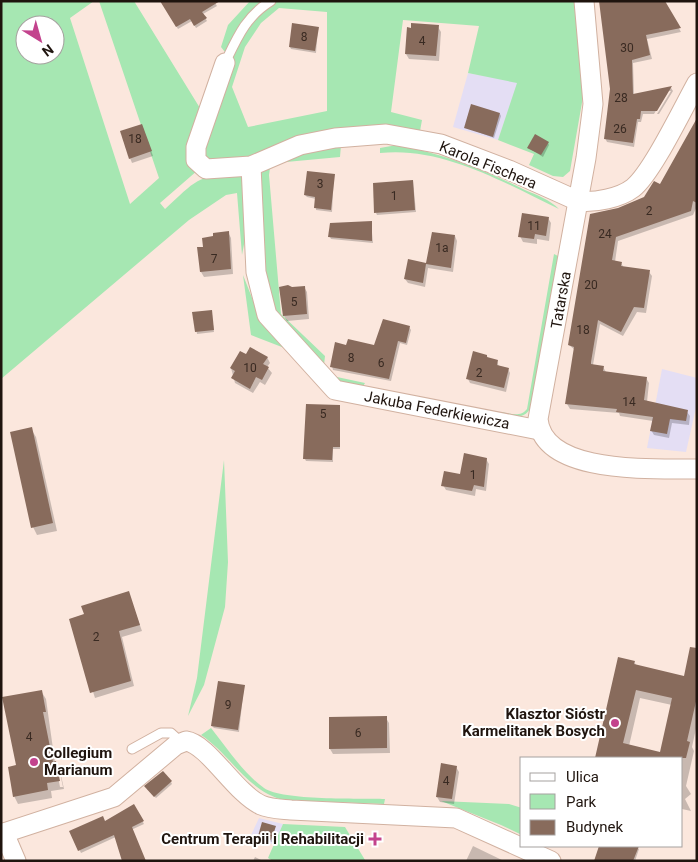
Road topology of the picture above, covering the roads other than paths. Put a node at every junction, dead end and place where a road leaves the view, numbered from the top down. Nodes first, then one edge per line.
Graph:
1 (271, 1) edge
2 (584, 1) edge
3 (225, 63) joint
4 (697, 83) edge
5 (251, 166) junction
6 (578, 201) junction
7 (539, 430) junction
8 (697, 469) edge
9 (186, 742) junction
10 (132, 749) dead end
11 (3, 833) edge
12 (520, 847) edge
13 (520, 847) edge
14 (16, 861) edge
15 (551, 861) edge

1 - 3 lane, Karola Fischera
2 - 6 street, Tatarska
3 - 5 street, Karola Fischera
4 - 6 street
5 - 6 street, Karola Fischera
5 - 7 street, Jakuba Federkiewicza
6 - 7 street, Tatarska
7 - 8 street
9 - 10 lane
9 - 11 street
9 - 12 street
11 - 14 street
13 - 15 street

